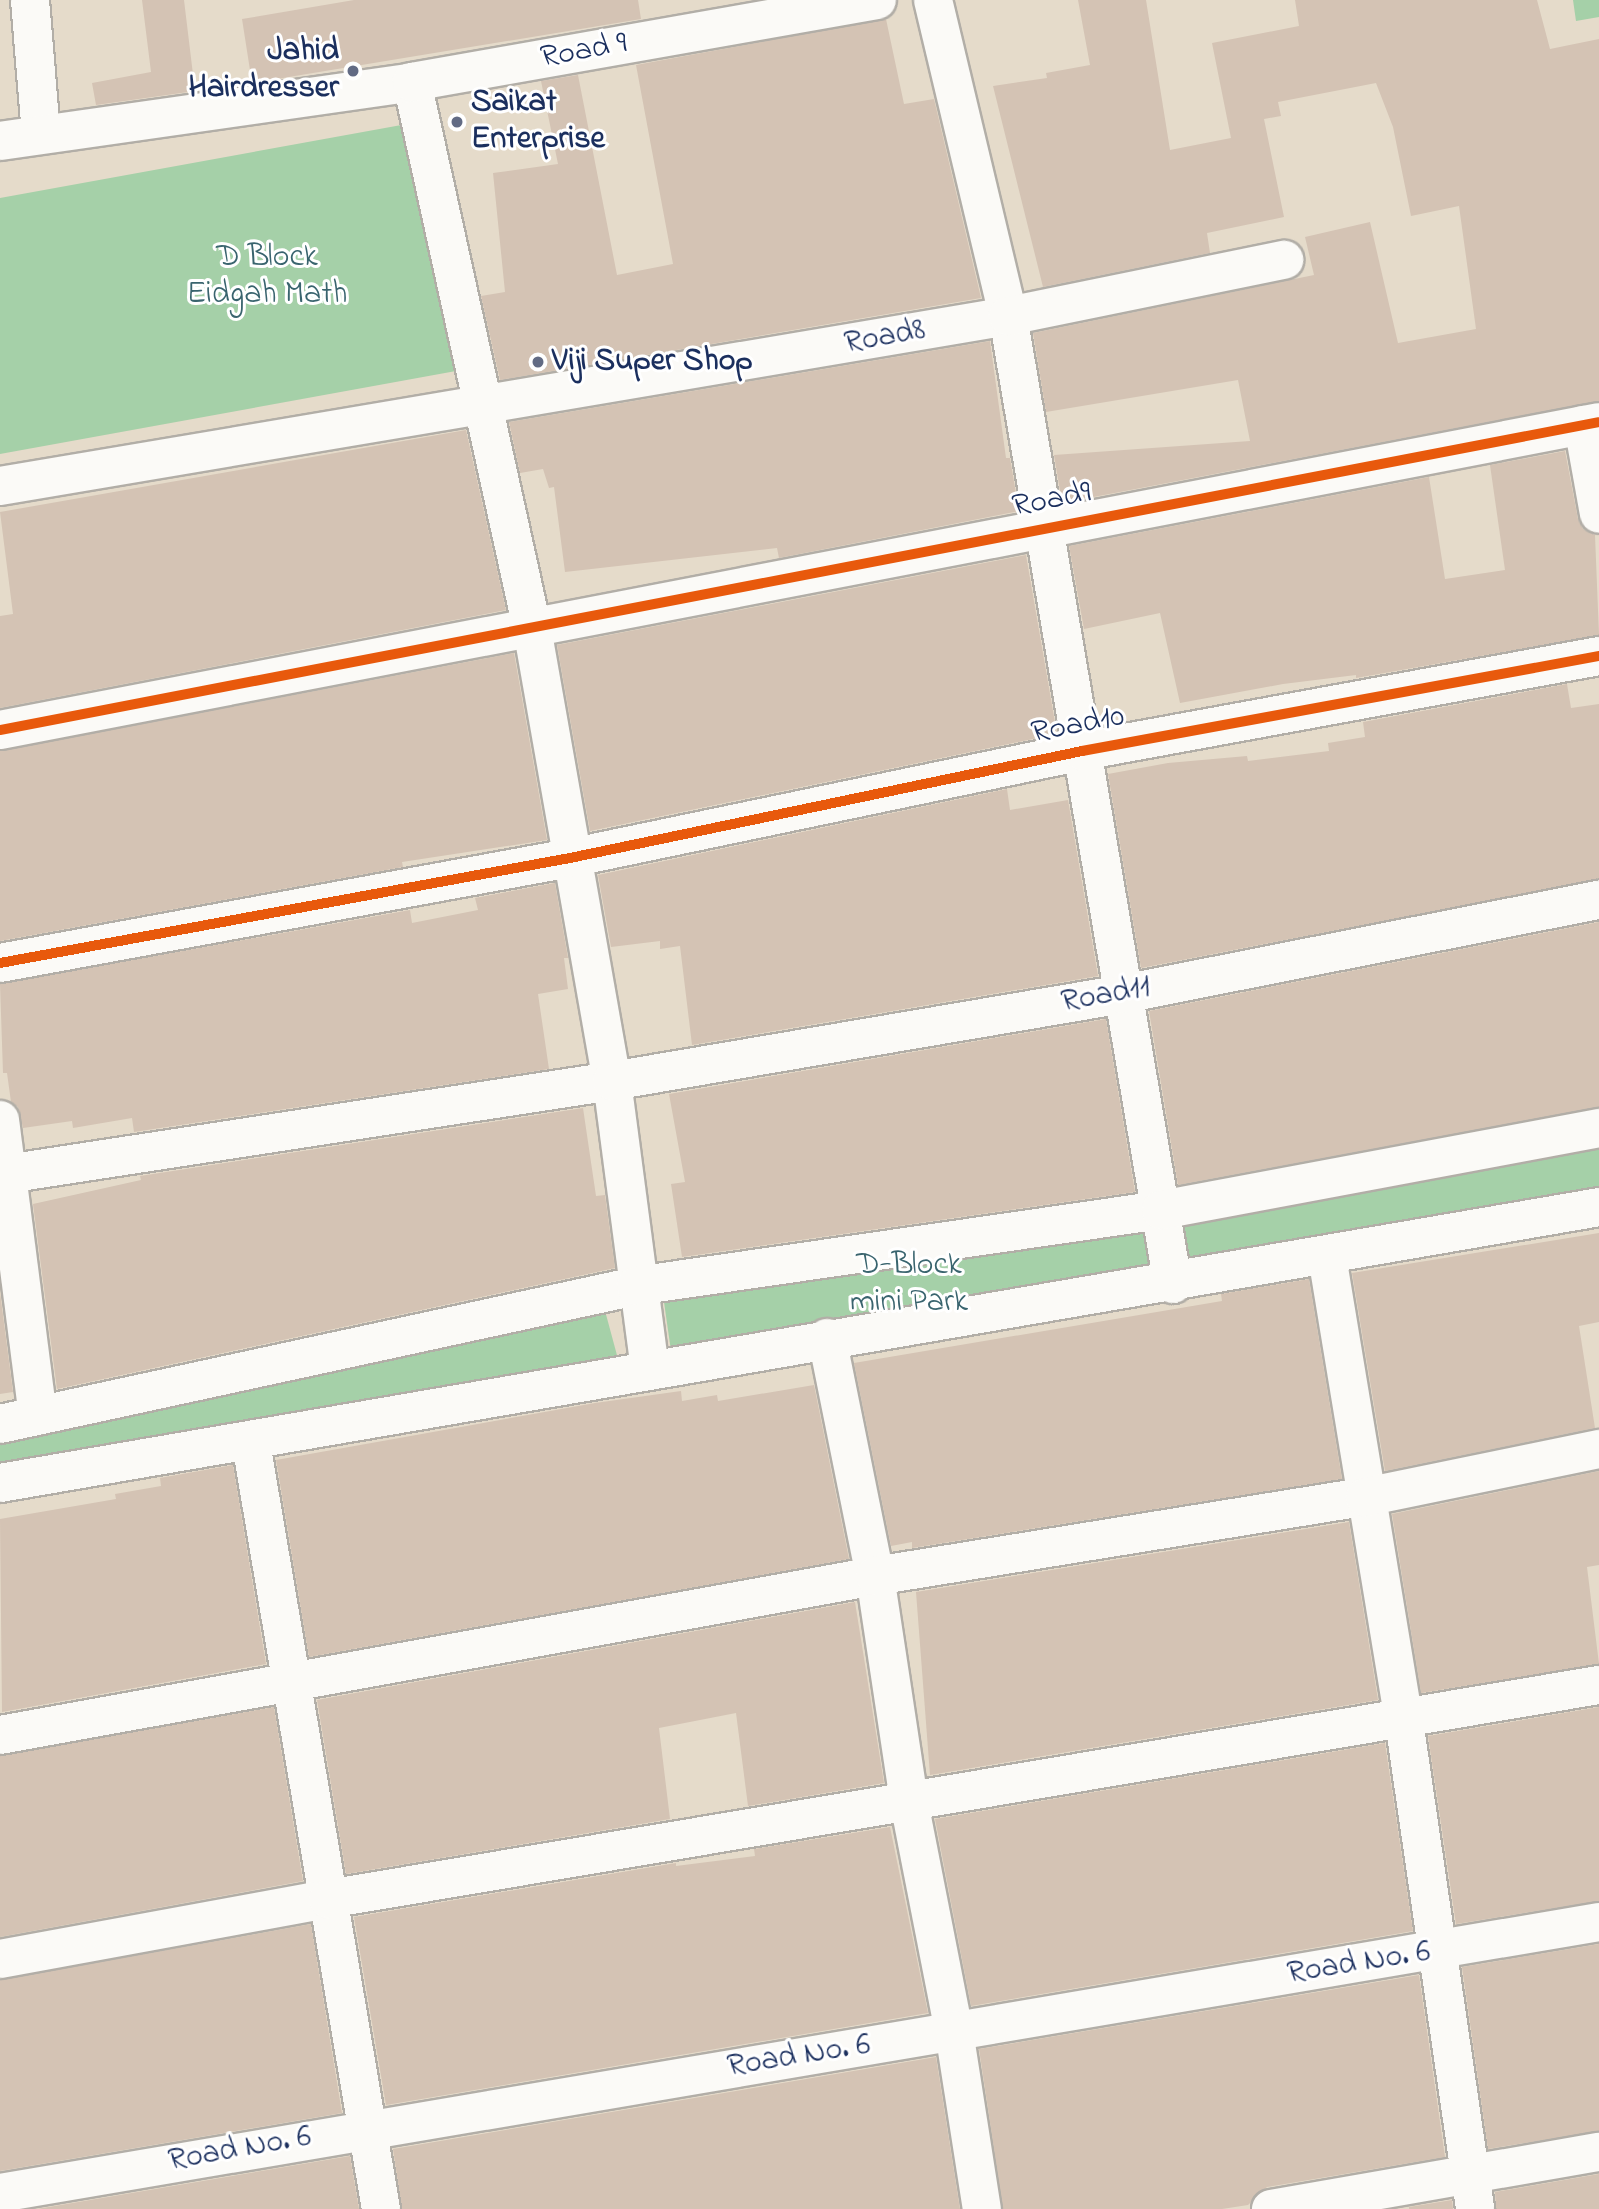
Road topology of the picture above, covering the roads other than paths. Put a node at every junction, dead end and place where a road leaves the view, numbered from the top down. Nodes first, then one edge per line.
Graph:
1 (30, 0) edge
2 (877, 0) edge
3 (933, 0) edge
4 (412, 82) junction
5 (41, 135) junction
6 (0, 141) edge
7 (1284, 260) dead end
8 (1008, 316) junction
9 (484, 408) junction
10 (1591, 424) edge
11 (0, 486) edge
12 (1599, 513) edge
13 (1044, 529) junction
14 (532, 628) junction
15 (1599, 656) edge
16 (0, 730) edge
17 (1082, 751) junction
18 (570, 858) junction
19 (1599, 900) edge
20 (0, 963) edge
21 (1123, 994) junction
22 (612, 1081) junction
23 (0, 1120) edge
24 (1599, 1128) edge
25 (2, 1174) edge
26 (1599, 1207) edge
27 (1161, 1210) junction
28 (1327, 1256) junction
29 (1173, 1284) junction
30 (636, 1286) junction
31 (827, 1338) junction
32 (650, 1369) junction
33 (38, 1416) junction
34 (0, 1424) edge
35 (251, 1443) junction
36 (1599, 1450) edge
37 (0, 1483) edge
38 (1365, 1497) junction
39 (875, 1576) junction
40 (292, 1679) junction
41 (1599, 1685) edge
42 (1404, 1721) junction
43 (0, 1735) edge
44 (909, 1802) junction
45 (328, 1899) junction
46 (1599, 1922) edge
47 (1440, 1950) junction
48 (0, 1959) edge
49 (954, 2031) junction
50 (369, 2128) junction
51 (1599, 2152) edge
52 (1471, 2192) edge
53 (0, 2193) edge
54 (381, 2209) edge
55 (982, 2209) edge
56 (1271, 2209) edge

1 - 5 street
2 - 4 street, Road 9
3 - 8 street
4 - 5 street, Road 9
4 - 9 street
5 - 6 street, Road 9
7 - 8 street, Road8
8 - 9 street, Road8
8 - 13 street
9 - 11 street, Road8
9 - 14 street
10 - 12 street
10 - 13 street, Road9
13 - 14 street, Road9
13 - 17 street
14 - 16 street, Road9
14 - 18 street
15 - 17 street, Road10
17 - 18 street, Road10
17 - 21 street
18 - 20 street, Road10
18 - 22 street
19 - 21 street, Road11
21 - 22 street, Road11
21 - 27 street
22 - 25 street, Road11
22 - 30 street
23 - 25 street
24 - 27 street
25 - 33 street
26 - 28 street
27 - 29 street
27 - 30 street
28 - 29 street
28 - 38 street
29 - 31 street
30 - 32 street
30 - 33 street
31 - 32 street
31 - 39 street
32 - 35 street
33 - 34 street
35 - 37 street
35 - 40 street
36 - 38 street
38 - 39 street
38 - 42 street
39 - 40 street
39 - 44 street
40 - 43 street
40 - 45 street
41 - 42 street
42 - 44 street
42 - 47 street
44 - 45 street
44 - 49 street
45 - 48 street
45 - 50 street
46 - 47 street, Road No. 6
47 - 49 street, Road No. 6
47 - 52 street
49 - 50 street, Road No. 6
49 - 55 street
50 - 53 street, Road No. 6
50 - 54 street
51 - 52 street
52 - 56 street

